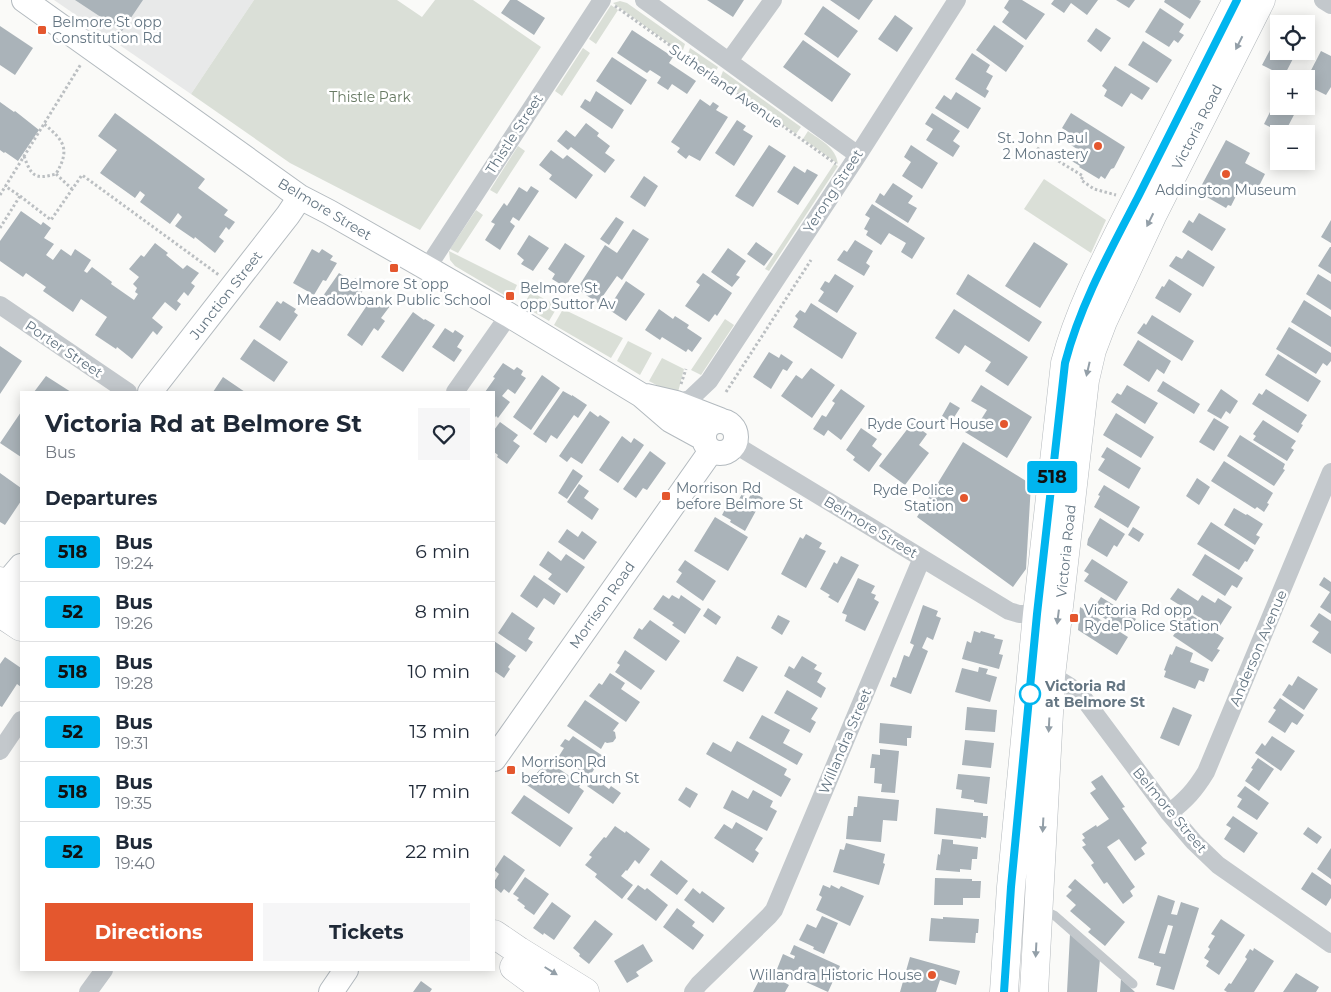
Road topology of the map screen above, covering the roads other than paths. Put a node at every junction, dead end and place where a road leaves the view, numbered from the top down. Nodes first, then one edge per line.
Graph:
1 (24, 0) edge
2 (644, 0) edge
3 (773, 0) edge
4 (957, 0) edge
5 (1237, 0) edge
6 (1261, 0) edge
7 (1323, 0) edge
8 (607, 3) edge
9 (1331, 6) edge
10 (729, 61) junction
11 (858, 154) junction
12 (300, 196) junction
13 (427, 268) junction
14 (0, 306) edge
15 (509, 315) junction
16 (708, 381) junction
17 (127, 391) edge
18 (151, 391) edge
19 (456, 391) edge
20 (641, 395) junction
21 (698, 412) junction
22 (734, 444) junction
23 (707, 445) junction
24 (1331, 472) edge
25 (922, 558) junction
26 (0, 613) edge
27 (1037, 614) junction
28 (20, 626) edge
29 (1051, 676) junction
30 (20, 721) edge
31 (0, 751) edge
32 (495, 758) edge
33 (1169, 812) junction
34 (1038, 908) junction
35 (495, 941) edge
36 (1331, 944) edge
37 (516, 969) junction
38 (103, 971) edge
39 (345, 971) edge
40 (1133, 984) dead end
41 (88, 992) edge
42 (331, 992) edge
43 (535, 992) edge
44 (548, 992) edge
45 (585, 992) edge
46 (693, 992) edge
47 (1004, 992) edge
48 (1034, 992) edge

1 - 12 street, Belmore Street
2 - 10 street, Sutherland Avenue
3 - 10 street
4 - 11 street, Yerong Street
5 - 27 highway, Victoria Road
6 -> 29 highway, Victoria Road
7 - 9 street
8 - 13 street, Thistle Street
10 - 11 street, Sutherland Avenue
11 - 16 street, Yerong Street
12 - 13 street, Belmore Street
12 - 18 street, Junction Street
13 - 15 street, Belmore Street
14 - 17 street, Porter Street
15 - 19 street
15 - 20 street, Belmore Street
16 - 21 street, Yerong Street
16 - 21 street, Yerong Street
20 - 21 street, Belmore Street
20 - 23 street, Belmore Street
21 - 22 street
21 - 23 street, Morrison Road
22 - 23 street
22 - 25 street, Belmore Street
23 - 32 street, Morrison Road
24 - 33 street, Anderson Avenue
25 - 27 street, Belmore Street
25 - 46 street, Willandra Street
26 - 28 highway
27 - 47 highway, Victoria Road
29 - 33 street, Belmore Street
29 -> 34 highway, Victoria Road
30 - 31 street
33 - 36 street, Belmore Street
34 - 40 lane
34 -> 48 highway, Victoria Road
35 - 37 highway
35 -> 45 highway
37 - 43 highway
37 - 44 highway
38 - 41 street
39 - 42 street

